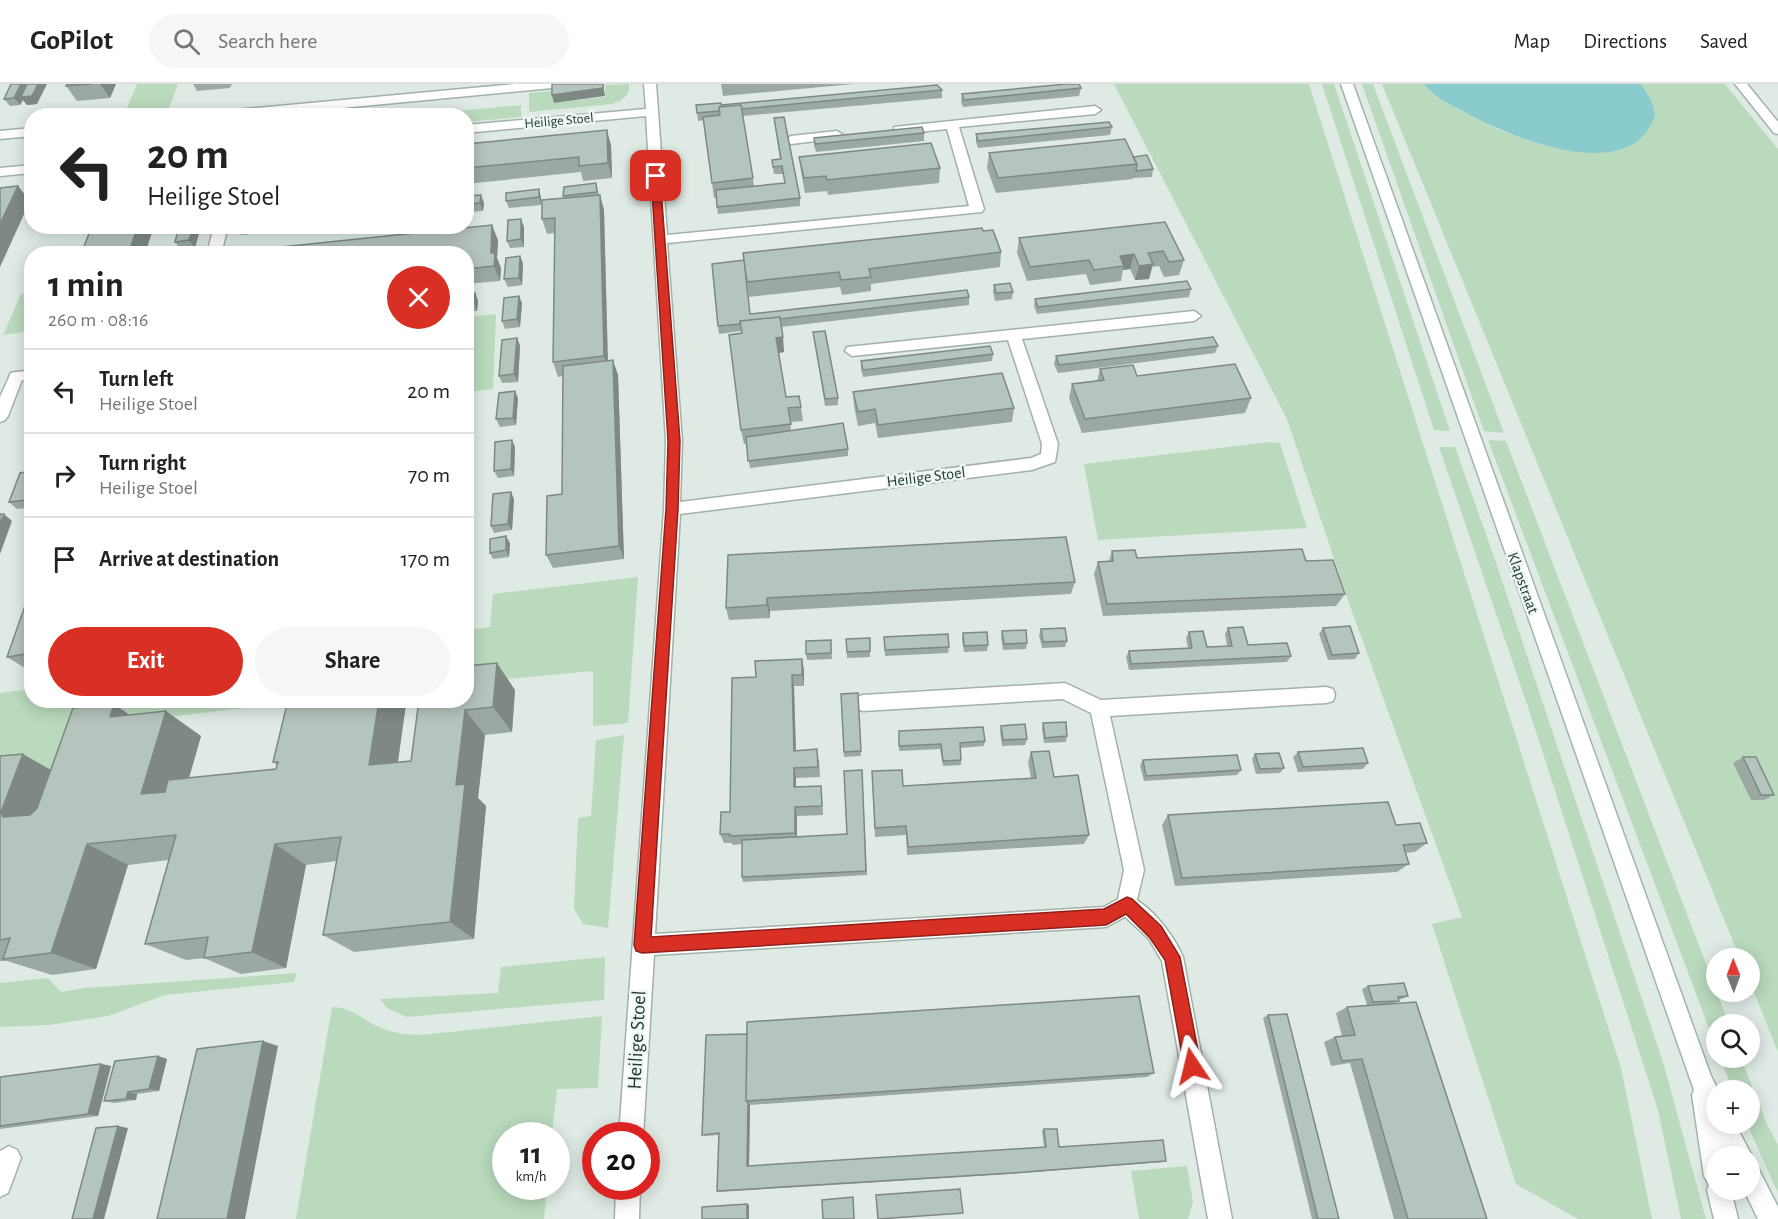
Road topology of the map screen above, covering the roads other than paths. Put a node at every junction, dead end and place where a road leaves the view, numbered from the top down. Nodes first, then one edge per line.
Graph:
1 (552, 84) edge
2 (650, 84) edge
3 (1347, 84) edge
4 (1741, 84) edge
5 (298, 108) edge
6 (1095, 110) dead end
7 (651, 112) junction
8 (952, 124) junction
9 (474, 128) edge
10 (1778, 130) edge
11 (883, 131) edge
12 (24, 133) edge
13 (849, 134) edge
14 (0, 135) edge
15 (791, 140) edge
16 (24, 170) edge
17 (0, 172) edge
18 (659, 240) junction
19 (1194, 316) dead end
20 (1013, 334) junction
21 (852, 351) dead end
22 (24, 376) edge
23 (0, 416) edge
24 (672, 509) junction
25 (1326, 695) dead end
26 (863, 703) dead end
27 (1100, 708) junction
28 (1127, 905) junction
29 (642, 945) junction
30 (1701, 1081) junction
31 (1706, 1091) edge
32 (632, 1122) edge
33 (1711, 1146) edge
34 (9, 1158) dead end
35 (0, 1185) edge
36 (1760, 1196) edge
37 (628, 1200) edge
38 (1721, 1200) edge
39 (627, 1219) edge
40 (1220, 1219) edge
41 (1726, 1219) edge
42 (1771, 1219) edge

1 - 5 street
2 - 7 street, Heilige Stoel
3 - 30 street, Klapstraat
4 - 10 street
6 - 8 street
7 - 9 street, Heilige Stoel
7 - 18 street, Heilige Stoel
8 - 11 street
8 - 18 street
12 - 14 street
13 - 15 street
16 - 17 street
18 - 24 street, Heilige Stoel
19 - 20 street
20 - 21 street
20 - 24 street, Heilige Stoel
22 - 23 street
24 - 29 street, Heilige Stoel
25 - 27 street
26 - 27 street
27 - 28 street
28 - 29 street
28 - 40 street
29 - 32 street, Heilige Stoel
30 - 31 street, Klapstraat
30 - 33 street, Klapstraat
34 - 35 street
36 - 42 street
37 - 39 street
38 - 41 street

